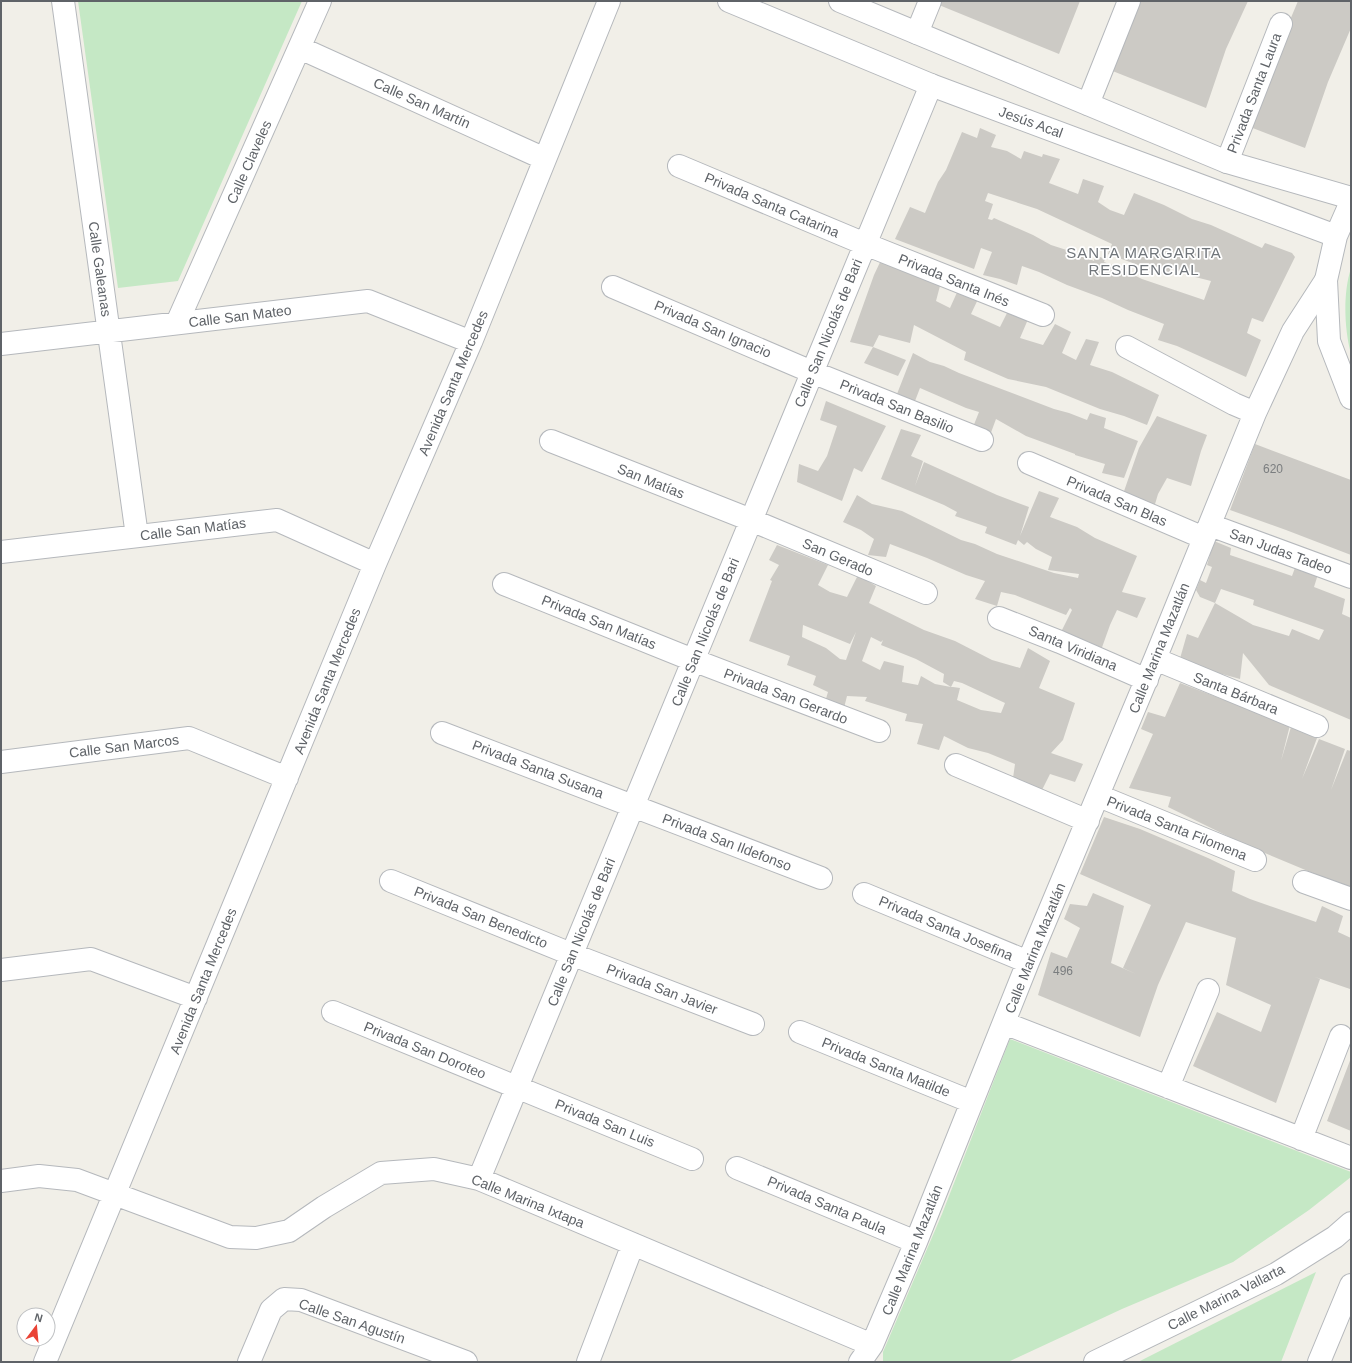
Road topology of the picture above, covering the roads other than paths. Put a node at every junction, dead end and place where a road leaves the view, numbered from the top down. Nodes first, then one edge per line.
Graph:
1 (63, 1) edge
2 (320, 1) edge
3 (609, 1) edge
4 (729, 1) edge
5 (840, 1) edge
6 (930, 1) edge
7 (1129, 1) edge
8 (1281, 24) dead end
9 (917, 33) junction
10 (300, 48) junction
11 (931, 85) junction
12 (1088, 104) junction
13 (545, 159) junction
14 (1227, 162) junction
15 (679, 166) dead end
16 (1351, 198) edge
17 (1351, 202) edge
18 (1336, 236) junction
19 (865, 244) junction
20 (1326, 280) junction
21 (614, 287) dead end
22 (1044, 315) dead end
23 (177, 323) junction
24 (109, 331) junction
25 (471, 342) junction
26 (1, 344) edge
27 (1127, 347) dead end
28 (812, 372) junction
29 (1351, 398) edge
30 (1255, 413) junction
31 (982, 440) dead end
32 (551, 442) dead end
33 (1029, 463) dead end
34 (751, 520) junction
35 (1207, 532) junction
36 (137, 536) junction
37 (1, 552) edge
38 (376, 564) junction
39 (1351, 577) edge
40 (504, 584) dead end
41 (926, 593) dead end
42 (999, 618) dead end
43 (1155, 659) junction
44 (693, 660) junction
45 (1147, 680) junction
46 (1317, 726) dead end
47 (879, 731) dead end
48 (442, 733) dead end
49 (1, 762) edge
50 (956, 765) dead end
51 (287, 778) junction
52 (1099, 796) junction
53 (633, 806) junction
54 (1088, 820) junction
55 (1256, 860) dead end
56 (821, 878) dead end
57 (391, 881) dead end
58 (1304, 882) dead end
59 (864, 894) dead end
60 (1351, 899) edge
61 (572, 954) junction
62 (1028, 962) junction
63 (1, 970) edge
64 (1208, 990) dead end
65 (196, 998) junction
66 (333, 1012) dead end
67 (1004, 1023) junction
68 (752, 1024) dead end
69 (800, 1032) dead end
70 (1341, 1036) dead end
71 (1168, 1087) junction
72 (517, 1088) junction
73 (972, 1102) junction
74 (1301, 1139) junction
75 (1351, 1158) edge
76 (692, 1159) dead end
77 (738, 1168) dead end
78 (479, 1179) junction
79 (1, 1181) edge
80 (115, 1194) junction
81 (1351, 1223) edge
82 (916, 1242) junction
83 (633, 1244) junction
84 (1351, 1285) edge
85 (866, 1354) edge
86 (45, 1362) edge
87 (249, 1362) edge
88 (466, 1362) edge
89 (588, 1362) edge
90 (1095, 1362) edge
91 (1319, 1362) edge

1 - 24 street, Calle Galeanas
2 - 10 street, Calle Claveles
3 - 13 street, Avenida Santa Mercedes
4 - 11 street, Jesús Acal
5 - 9 street
6 - 9 street
7 - 12 street
8 - 14 street, Privada Santa Laura
9 - 12 street
10 - 13 street, Calle San Martín
10 - 23 street, Calle Claveles
11 - 18 street, Jesús Acal
11 - 19 street, Calle San Nicolás de Bari
12 - 14 street
13 - 25 street, Avenida Santa Mercedes
14 - 16 street
15 - 19 street, Privada Santa Catarina
17 - 18 street
18 - 20 street
19 - 22 street, Privada Santa Inés
19 - 28 street, Calle San Nicolás de Bari
20 - 29 street
20 - 30 street, Calle Marina Mazatlán
21 - 28 street, Privada San Ignacio
23 - 24 street, Calle San Mateo
23 - 25 street, Calle San Mateo
24 - 26 street, Calle San Mateo
24 - 36 street, Calle Galeanas
25 - 38 street, Avenida Santa Mercedes
27 - 30 street
28 - 31 street, Privada San Basilio
28 - 34 street, Calle San Nicolás de Bari
30 - 35 street, Calle Marina Mazatlán
32 - 34 street, San Matías
33 - 35 street, Privada San Blas
34 - 41 street, San Gerado
34 - 44 street, Calle San Nicolás de Bari
35 - 39 street, San Judas Tadeo
35 - 43 street, Calle Marina Mazatlán
36 - 37 street, Calle San Matías
36 - 38 street, Calle San Matías
38 - 51 street, Avenida Santa Mercedes
40 - 44 street, Privada San Matías
42 - 45 street, Santa Viridiana
43 - 45 street, Calle Marina Mazatlán
43 - 46 street, Santa Bárbara
44 - 47 street, Privada San Gerardo
44 - 53 street, Calle San Nicolás de Bari
45 - 52 street, Calle Marina Mazatlán
48 - 53 street, Privada Santa Susana
49 - 51 street, Calle San Marcos
50 - 54 street
51 - 65 street, Avenida Santa Mercedes
52 - 54 street, Calle Marina Mazatlán
52 - 55 street, Privada Santa Filomena
53 - 56 street, Privada San Ildefonso
53 - 61 street, Calle San Nicolás de Bari
54 - 62 street, Calle Marina Mazatlán
57 - 61 street, Privada San Benedicto
58 - 60 street
59 - 62 street, Privada Santa Josefina
61 - 68 street, Privada San Javier
61 - 72 street, Calle San Nicolás de Bari
62 - 67 street, Calle Marina Mazatlán
63 - 65 street
64 - 71 street
65 - 80 street, Avenida Santa Mercedes
66 - 72 street, Privada San Doroteo
67 - 71 street, Calle Marina Mazatlán
67 - 73 street, Calle Marina Mazatlán
69 - 73 street, Privada Santa Matilde
70 - 74 street
71 - 74 street, Calle Marina Mazatlán
72 - 76 street, Privada San Luis
72 - 78 street, Calle San Nicolás de Bari
73 - 82 street, Calle Marina Mazatlán
74 - 75 street, Calle Marina Mazatlán
77 - 82 street, Privada Santa Paula
78 - 80 street, Calle Marina Ixtapa
78 - 83 street, Calle Marina Ixtapa
79 - 80 street, Calle Marina Ixtapa
80 - 86 street, Avenida Santa Mercedes
81 - 90 street, Calle Marina Vallarta
82 - 85 street, Calle Marina Mazatlán
83 - 85 street, Calle Marina Ixtapa
83 - 89 street
84 - 91 street
87 - 88 street, Calle San Agustín

